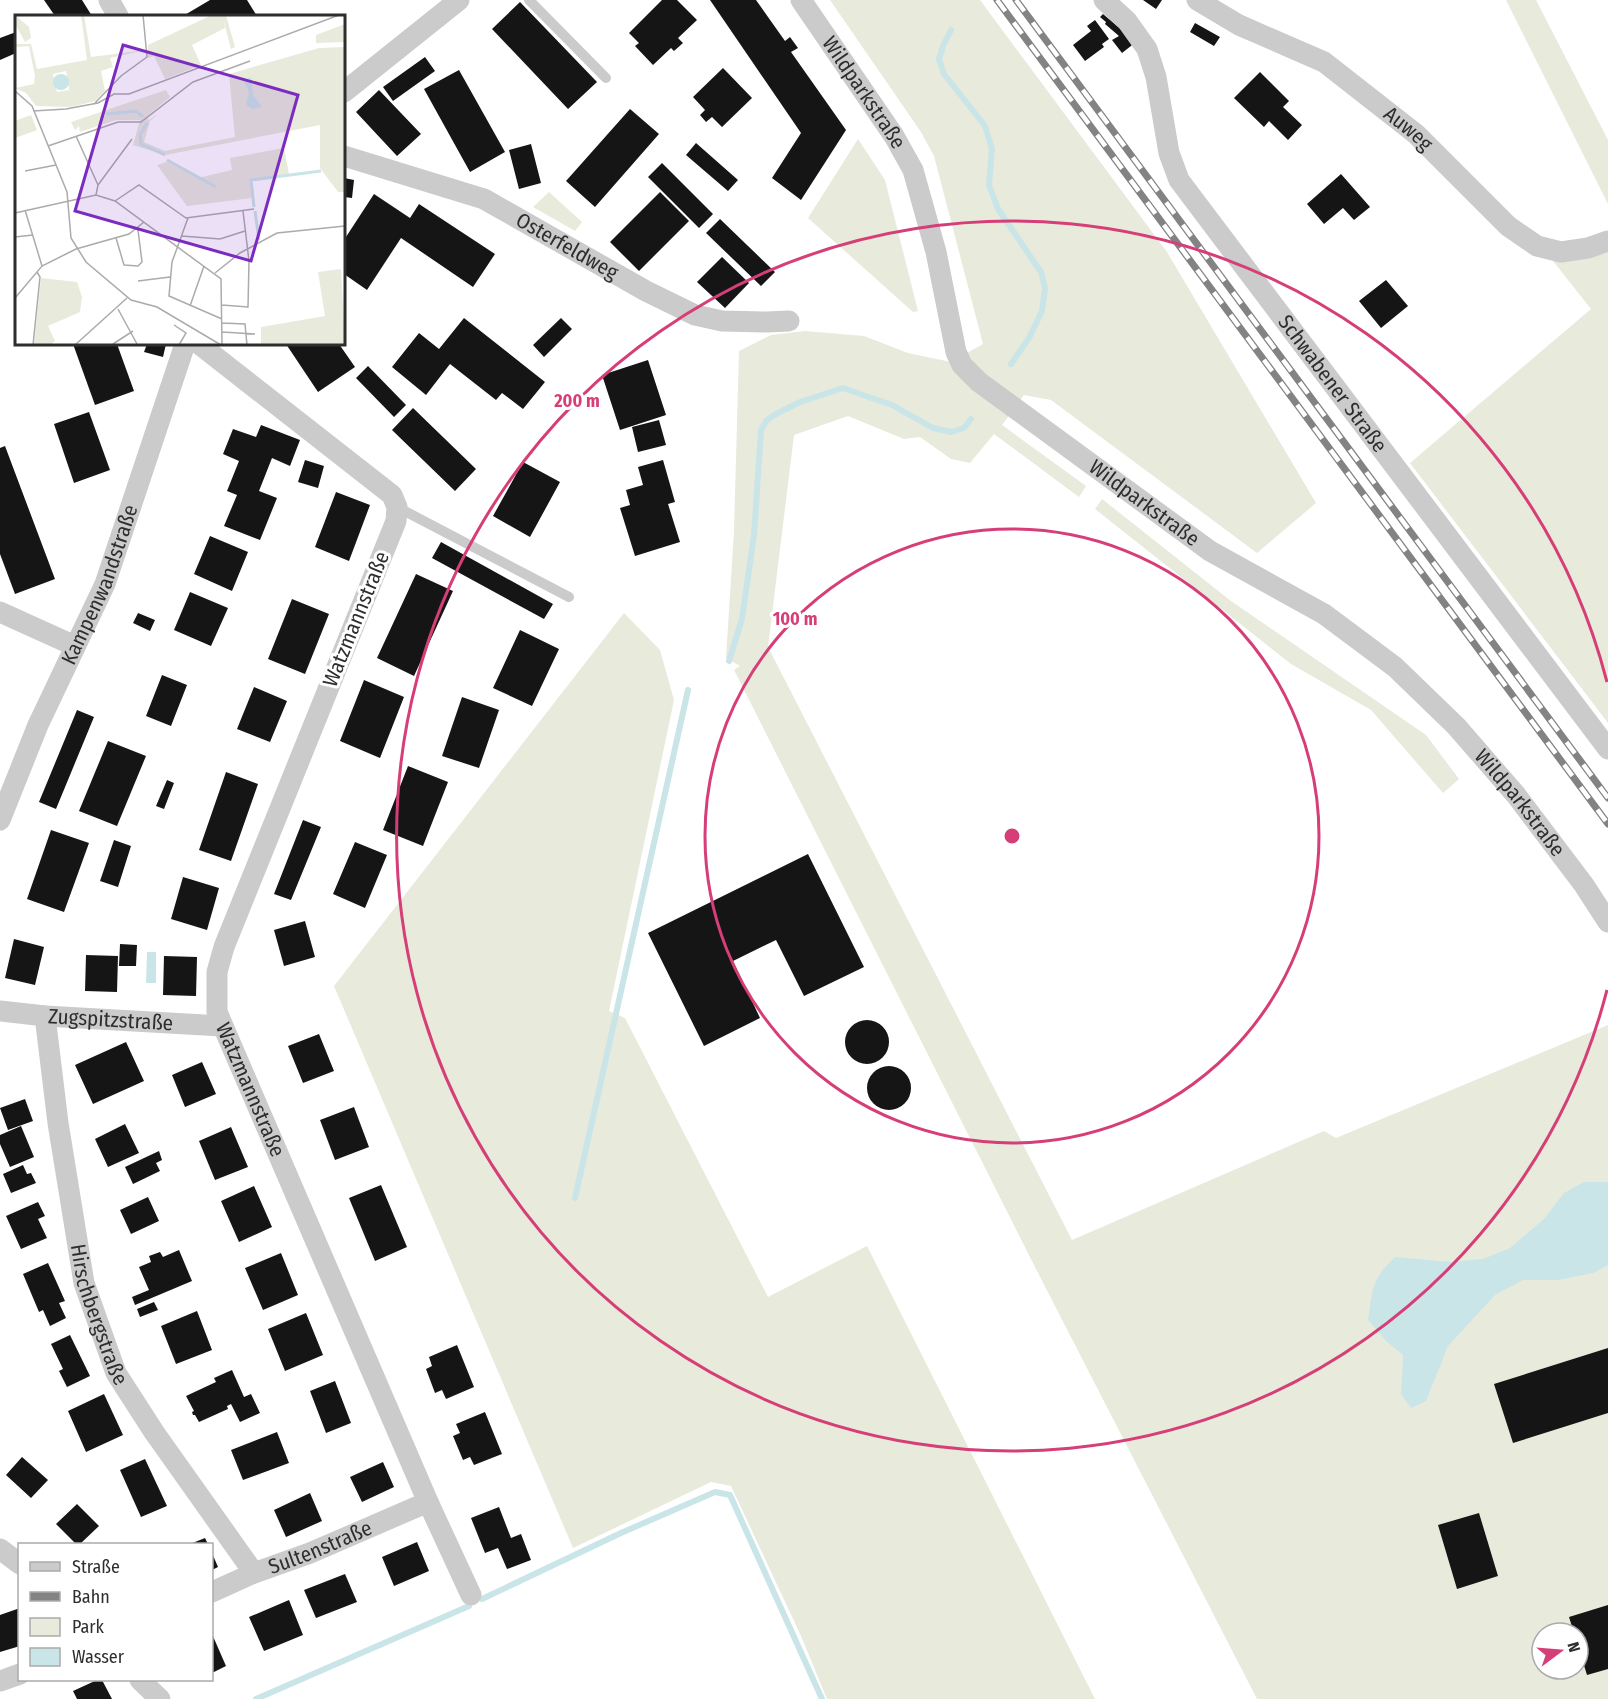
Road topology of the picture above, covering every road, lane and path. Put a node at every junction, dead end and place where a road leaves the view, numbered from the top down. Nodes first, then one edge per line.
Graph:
1 (109, 0) edge
2 (459, 0) edge
3 (529, 0) edge
4 (801, 0) edge
5 (1104, 0) edge
6 (1197, 0) edge
7 (117, 15) edge
8 (606, 78) dead end
9 (345, 91) edge
10 (345, 156) edge
11 (1608, 241) edge
12 (789, 321) dead end
13 (185, 345) edge
14 (200, 345) edge
15 (397, 507) junction
16 (569, 597) dead end
17 (0, 612) edge
18 (75, 646) junction
19 (1608, 749) edge
20 (0, 819) edge
21 (1608, 922) edge
22 (0, 1011) edge
23 (45, 1016) junction
24 (222, 1026) junction
25 (428, 1502) junction
26 (0, 1549) edge
27 (18, 1562) edge
28 (254, 1573) junction
29 (213, 1592) edge
30 (471, 1595) dead end
31 (18, 1675) edge
32 (0, 1681) edge
33 (141, 1681) edge
34 (160, 1699) edge

1 - 7 street
2 - 9 street
3 - 8 lane
4 - 21 street, Wildparkstraße
5 - 19 street, Schwabener Straße
6 - 11 street, Auweg
10 - 12 street, Osterfeldweg
13 - 18 street, Kampenwandstraße
14 - 15 street
15 - 16 lane
15 - 24 street, Watzmannstraße
17 - 18 street
18 - 20 street, Kampenwandstraße
22 - 23 street, Zugspitzstraße
23 - 24 street, Zugspitzstraße
23 - 28 street, Hirschbergstraße
24 - 25 street, Watzmannstraße
25 - 28 street, Sultenstraße
25 - 30 street, Watzmannstraße
26 - 27 street
28 - 29 street, Sultenstraße
31 - 32 street
33 - 34 street

